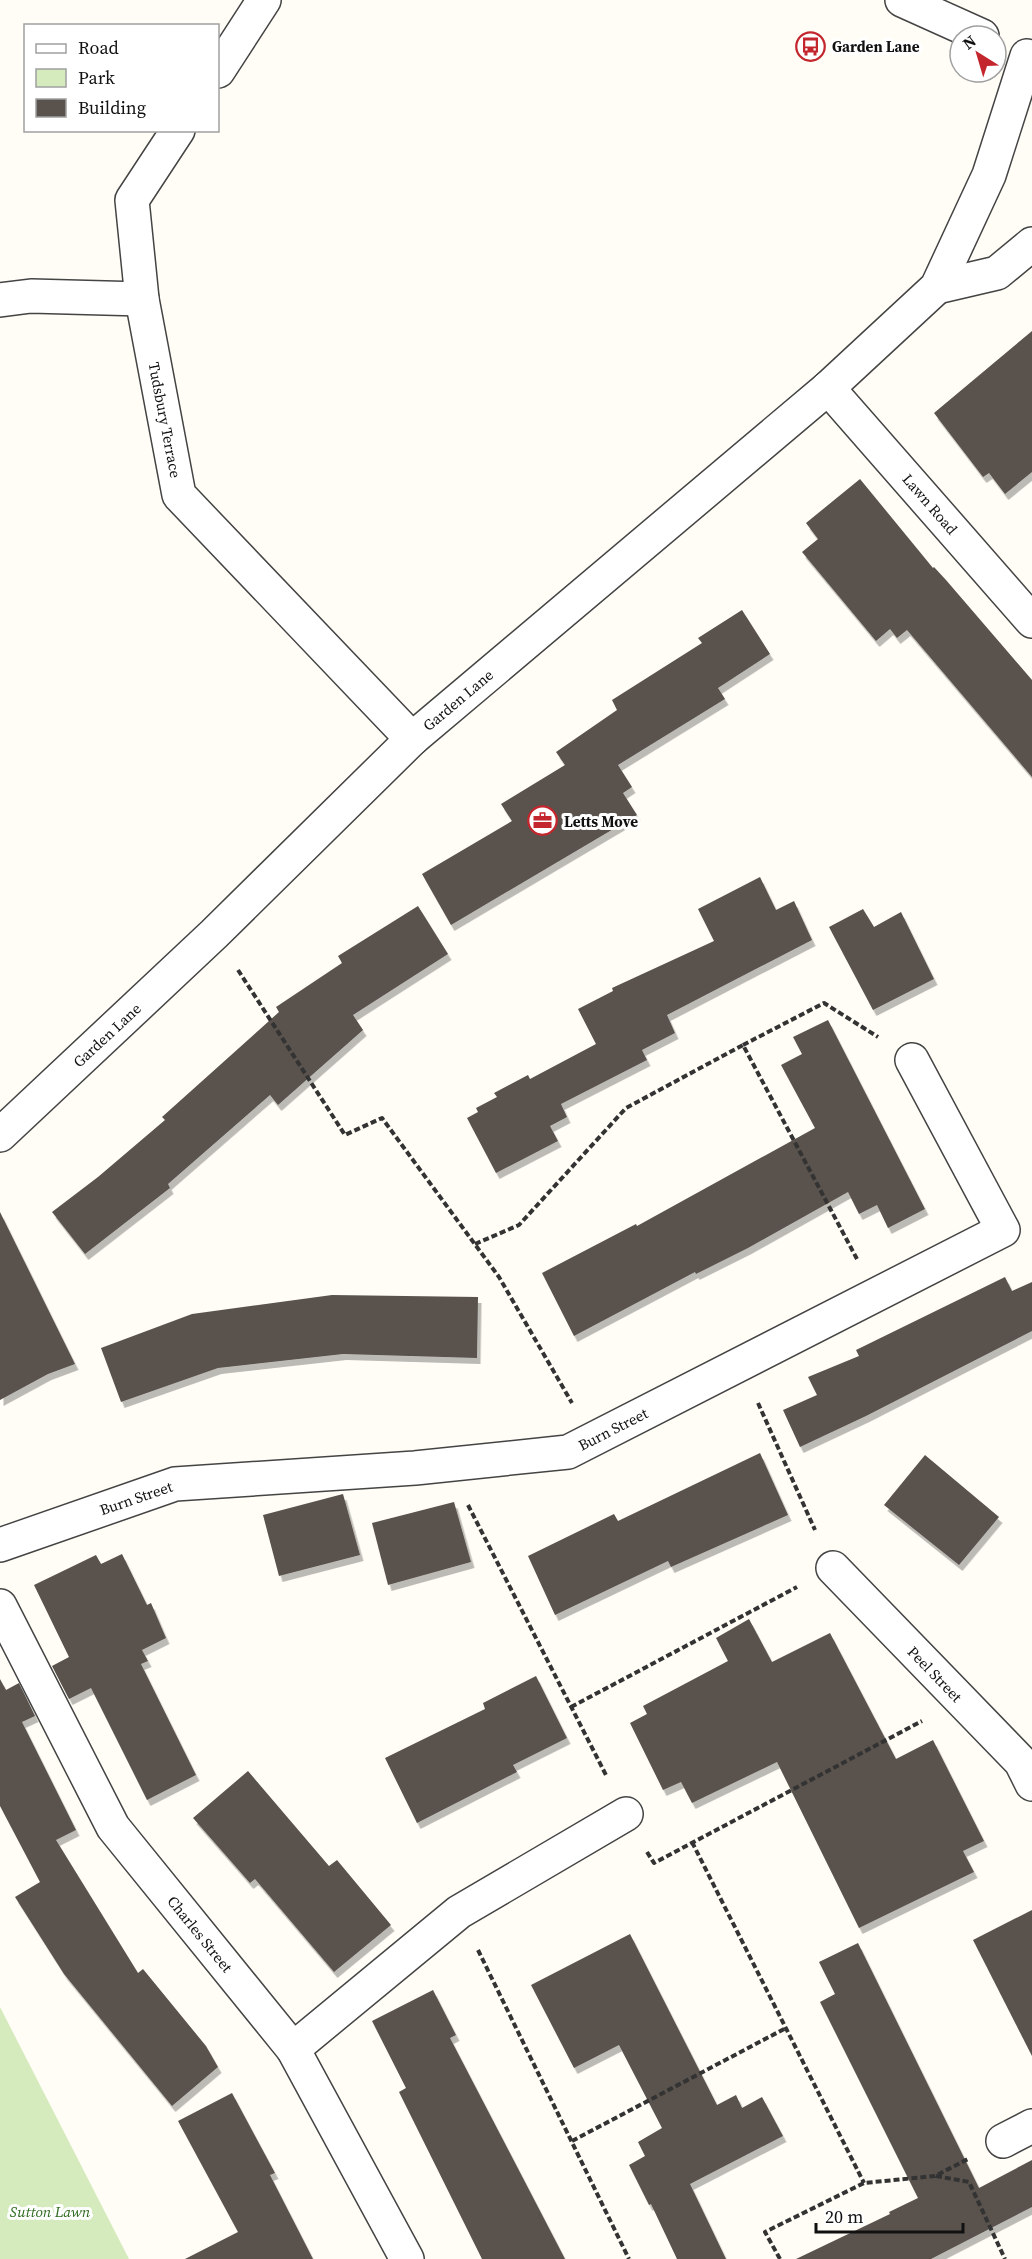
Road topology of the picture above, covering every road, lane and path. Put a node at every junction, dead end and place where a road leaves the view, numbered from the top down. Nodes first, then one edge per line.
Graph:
1 (264, 0) edge
2 (902, 0) edge
3 (955, 24) edge
4 (1008, 47) edge
5 (1030, 57) edge
6 (219, 69) edge
7 (177, 132) edge
8 (1032, 244) edge
9 (937, 287) junction
10 (142, 299) junction
11 (0, 300) edge
12 (828, 387) junction
13 (1032, 621) edge
14 (412, 739) junction
15 (214, 934) junction
16 (743, 1045) junction
17 (912, 1060) joint
18 (0, 1135) edge
19 (475, 1244) junction
20 (876, 1294) junction
21 (740, 1364) junction
22 (593, 1439) junction
23 (448, 1465) junction
24 (0, 1545) edge
25 (833, 1568) junction
26 (0, 1606) edge
27 (962, 1701) junction
28 (571, 1707) junction
29 (1028, 1767) edge
30 (626, 1814) junction
31 (692, 1842) junction
32 (459, 1912) junction
33 (786, 2028) junction
34 (293, 2049) junction
35 (1032, 2126) edge
36 (572, 2141) junction
37 (1003, 2141) joint
38 (935, 2176) junction
39 (864, 2183) junction
40 (407, 2259) edge
41 (629, 2259) edge
42 (780, 2259) edge
43 (1005, 2259) edge

1 - 6 street
2 - 3 street
4 - 5 street
5 - 9 street, Garden Lane
7 - 10 street, Tudsbury Terrace
8 - 9 street, Garden Lane
9 - 12 street, Garden Lane
10 - 11 street
10 - 14 street, Tudsbury Terrace
12 - 13 street, Lawn Road
12 - 14 street, Garden Lane
14 - 15 street, Garden Lane
15 - 18 street, Garden Lane
15 - 19 path
16 - 17 path
16 - 19 path
16 - 20 path
17 - 20 street, Burn Street
19 - 22 path
20 - 21 street, Burn Street
21 - 22 street, Burn Street
21 - 25 path
22 - 23 street, Burn Street
23 - 24 street, Burn Street
23 - 28 path
25 - 27 street, Peel Street
25 - 28 path
26 - 34 street, Charles Street
27 - 29 street, Peel Street
27 - 31 path
28 - 30 path
30 - 31 path
30 - 32 street
31 - 33 path
32 - 34 street
32 - 36 path
33 - 36 path
33 - 39 path
34 - 40 street, Charles Street
35 - 37 street
36 - 41 path
37 - 38 path
38 - 39 path
38 - 43 path
39 - 42 path

